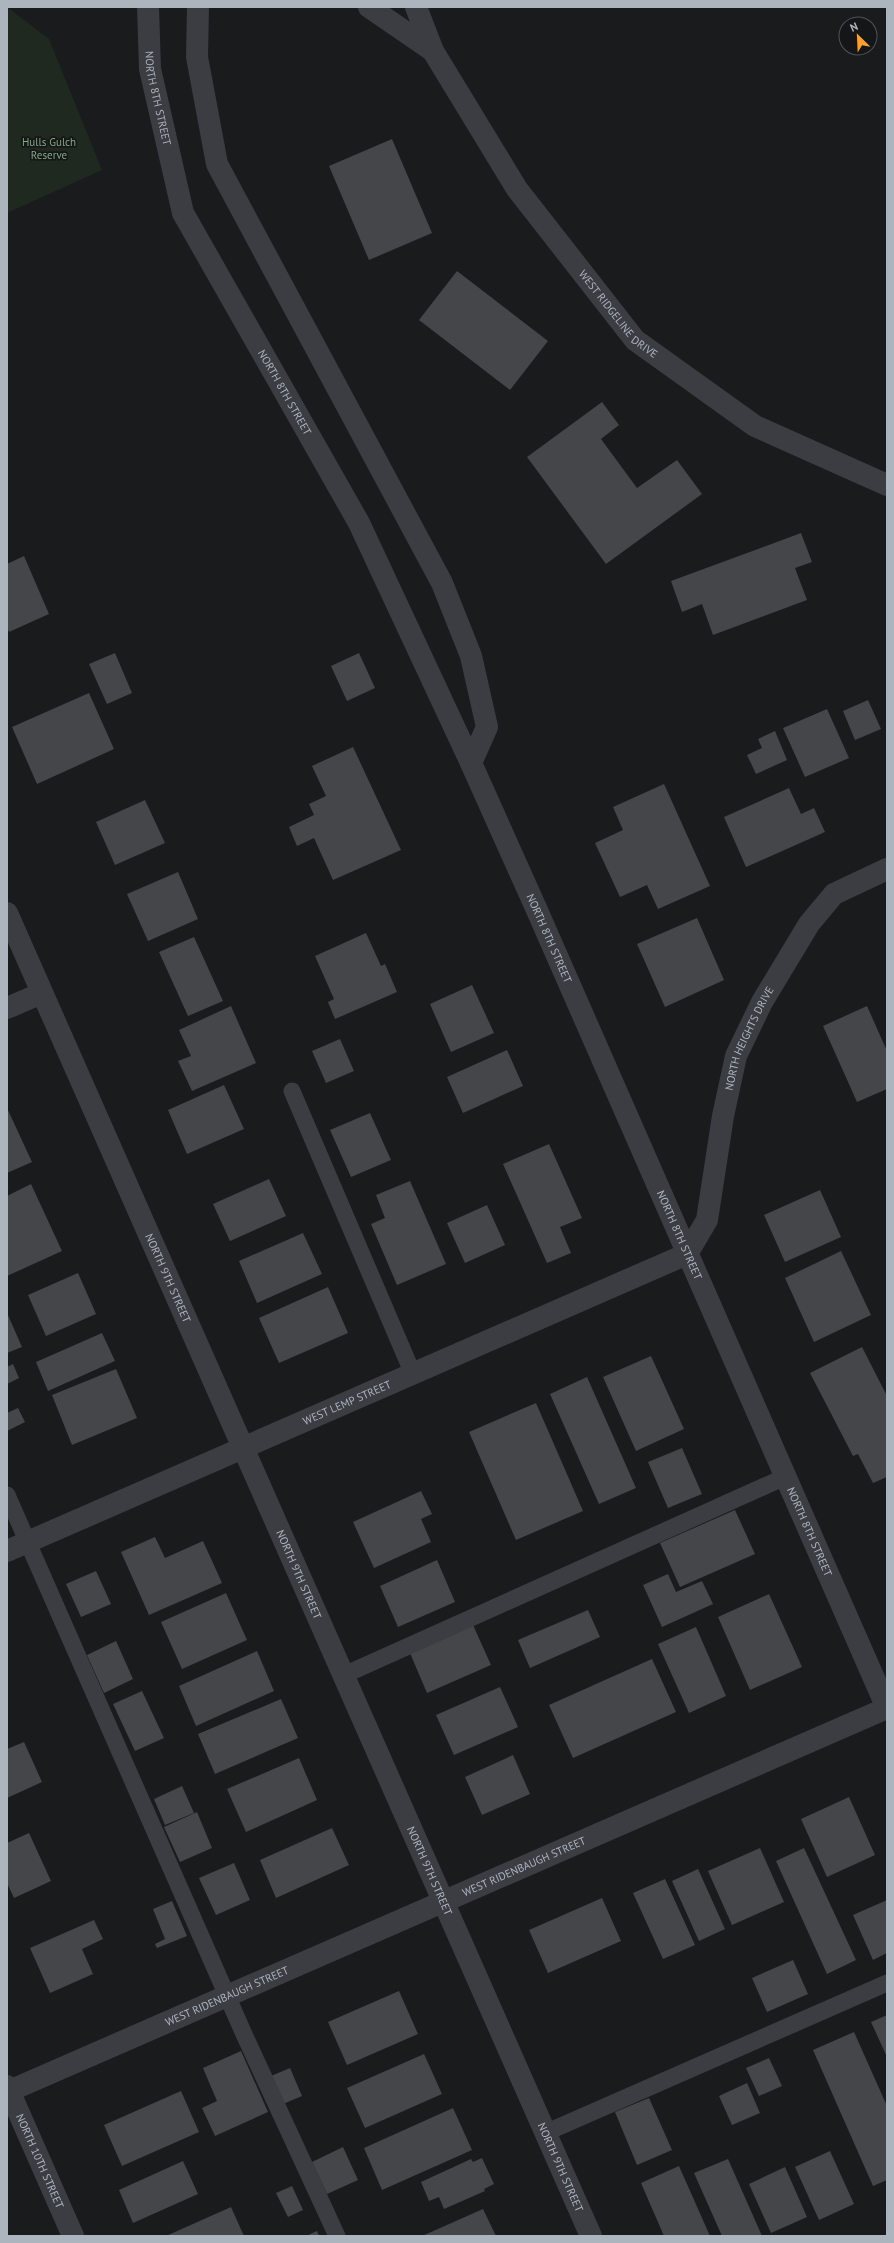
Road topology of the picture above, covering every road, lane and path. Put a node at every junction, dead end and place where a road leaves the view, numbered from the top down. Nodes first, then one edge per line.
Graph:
1 (148, 7) edge
2 (198, 7) edge
3 (369, 7) edge
4 (416, 7) edge
5 (433, 51) junction
6 (887, 485) edge
7 (471, 763) junction
8 (887, 869) edge
9 (7, 913) edge
10 (42, 993) junction
11 (7, 1008) edge
12 (292, 1091) dead end
13 (687, 1254) junction
14 (413, 1374) junction
15 (243, 1448) junction
16 (785, 1477) junction
17 (7, 1495) edge
18 (27, 1542) junction
19 (7, 1551) edge
20 (344, 1675) junction
21 (887, 1708) edge
22 (443, 1901) junction
23 (887, 1983) edge
24 (227, 1995) junction
25 (8, 2090) edge
26 (545, 2133) junction
27 (73, 2236) edge
28 (337, 2236) edge
29 (591, 2236) edge

1 - 7 street, NORTH 8TH STREET
2 - 7 street
3 - 5 street, WEST RIDGELINE DRIVE
4 - 5 street, WEST RIDGELINE DRIVE
5 - 6 street, WEST RIDGELINE DRIVE
7 - 13 street, NORTH 8TH STREET
8 - 13 street, NORTH HEIGHTS DRIVE
9 - 10 street, NORTH 9TH STREET
10 - 11 street
10 - 15 street, NORTH 9TH STREET
12 - 14 lane
13 - 14 street, WEST LEMP STREET
13 - 16 street, NORTH 8TH STREET
14 - 15 street, WEST LEMP STREET
15 - 18 street, WEST LEMP STREET
15 - 20 street, NORTH 9TH STREET
16 - 20 lane
16 - 21 street, NORTH 8TH STREET
17 - 18 lane
18 - 19 street, WEST LEMP STREET
18 - 24 lane
20 - 22 street, NORTH 9TH STREET
21 - 22 street, WEST RIDENBAUGH STREET
22 - 24 street, WEST RIDENBAUGH STREET
22 - 26 street, NORTH 9TH STREET
23 - 26 lane
24 - 25 street, WEST RIDENBAUGH STREET
24 - 28 lane
25 - 27 street, NORTH 10TH STREET
26 - 29 street, NORTH 9TH STREET

